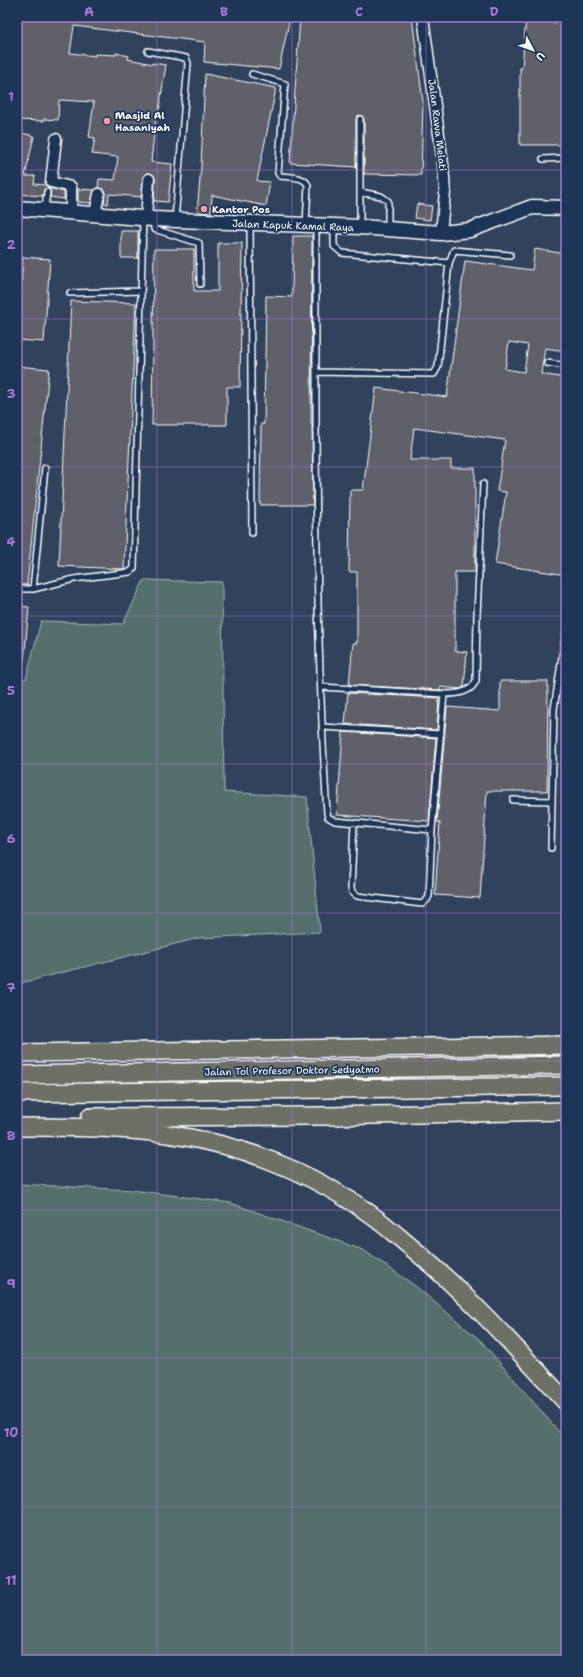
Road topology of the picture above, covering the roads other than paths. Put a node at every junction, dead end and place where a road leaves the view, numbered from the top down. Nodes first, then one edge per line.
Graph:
1 (423, 17) edge
2 (148, 51) dead end
3 (252, 74) dead end
4 (360, 119) dead end
5 (56, 138) dead end
6 (566, 158) edge
7 (542, 159) dead end
8 (149, 179) dead end
9 (47, 192) dead end
10 (360, 192) junction
11 (99, 194) dead end
12 (17, 208) edge
13 (566, 208) edge
14 (45, 210) junction
15 (71, 212) junction
16 (95, 214) junction
17 (147, 218) junction
18 (175, 220) junction
19 (250, 223) junction
20 (311, 226) junction
21 (334, 227) junction
22 (360, 227) junction
23 (388, 229) junction
24 (441, 233) junction
25 (510, 255) dead end
26 (449, 263) junction
27 (200, 284) dead end
28 (140, 291) junction
29 (70, 293) dead end
30 (547, 363) dead end
31 (566, 366) edge
32 (316, 372) junction
33 (45, 468) dead end
34 (483, 484) dead end
35 (252, 533) dead end
36 (17, 589) edge
37 (33, 589) junction
38 (566, 631) edge
39 (321, 686) junction
40 (444, 694) junction
41 (322, 727) junction
42 (441, 734) junction
43 (513, 800) dead end
44 (552, 801) junction
45 (354, 823) junction
46 (432, 830) junction
47 (552, 848) dead end
48 (566, 1045) edge
49 (17, 1053) edge
50 (566, 1065) edge
51 (17, 1074) edge
52 (566, 1086) edge
53 (17, 1093) edge
54 (566, 1111) edge
55 (17, 1118) edge
56 (17, 1127) edge
57 (566, 1402) edge

1 - 24 street, Jalan Rawa Melati
2 - 18 lane
3 - 20 lane
4 - 10 lane
5 - 15 street
6 - 7 lane
8 - 17 street
9 - 14 lane
10 - 22 lane
10 - 23 lane
11 - 16 street
12 - 14 main road, Jalan Kapuk Kamal Raya
13 - 24 main road, Jalan Kapuk Kamal Raya
14 - 15 main road, Jalan Kapuk Kamal Raya
15 - 16 main road, Jalan Kapuk Kamal Raya
16 - 17 main road, Jalan Kapuk Kamal Raya
17 - 18 main road, Jalan Kapuk Kamal Raya
17 - 27 lane
17 - 28 lane
18 - 19 main road, Jalan Kapuk Kamal Raya
19 - 20 main road, Jalan Kapuk Kamal Raya
19 - 35 lane
20 - 21 main road, Jalan Kapuk Kamal Raya
20 - 32 lane
21 - 22 main road, Jalan Kapuk Kamal Raya
21 - 26 lane
22 - 23 main road, Jalan Kapuk Kamal Raya
23 - 24 main road, Jalan Kapuk Kamal Raya
25 - 26 lane
26 - 32 lane
28 - 29 lane
28 - 37 lane
30 - 31 lane
32 - 39 lane
33 - 37 lane
34 - 40 lane
36 - 37 lane
38 - 44 lane
39 - 40 lane
39 - 41 lane
40 - 42 lane
41 - 42 lane
41 - 45 lane
42 - 46 lane
43 - 44 lane
44 - 47 lane
45 - 46 lane
45 - 46 lane
48 - 49 highway, Jalan Tol Profesor Doktor Sedyatmo
50 - 51 highway, Jalan Tol Profesor Doktor Sedyatmo
52 - 53 highway, Jalan Tol Profesor Doktor Sedyatmo
54 - 55 highway
56 - 57 highway

